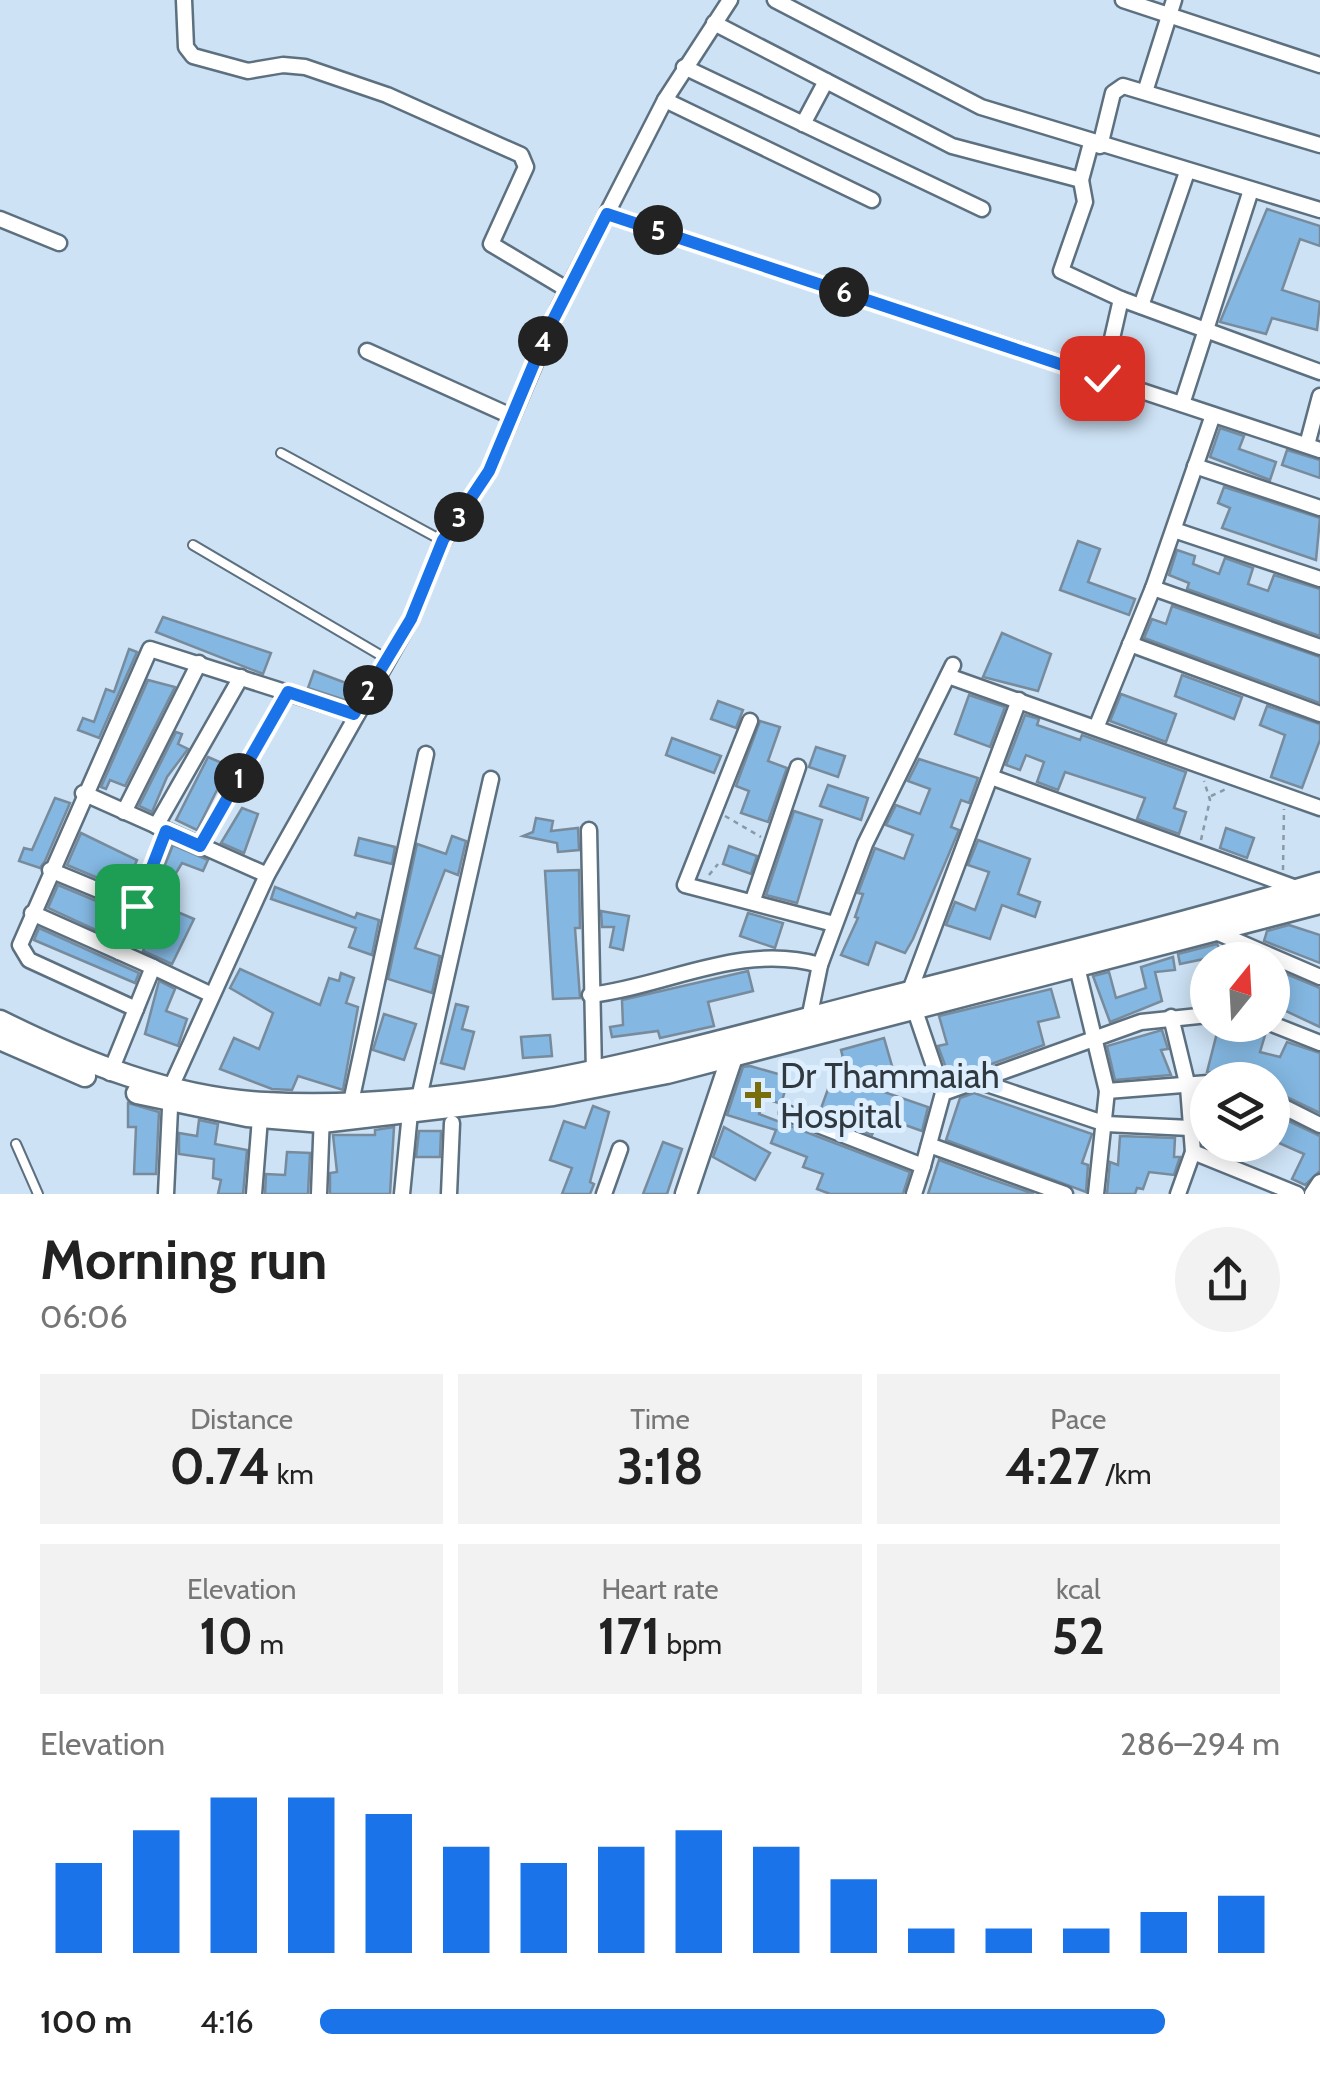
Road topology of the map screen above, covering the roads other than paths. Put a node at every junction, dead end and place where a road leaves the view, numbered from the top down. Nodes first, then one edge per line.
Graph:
1 (184, 0) edge
2 (730, 0) edge
3 (775, 0) edge
4 (1123, 0) edge
5 (1172, 8) edge
6 (714, 23) junction
7 (1320, 65) edge
8 (684, 67) junction
9 (826, 81) junction
10 (1145, 92) junction
11 (665, 100) junction
12 (803, 124) junction
13 (1096, 145) junction
14 (1320, 145) edge
15 (1187, 172) junction
16 (1082, 180) junction
17 (1251, 190) junction
18 (872, 200) dead end
19 (982, 209) dead end
20 (1320, 210) edge
21 (607, 214) junction
22 (0, 219) edge
23 (59, 242) dead end
24 (568, 290) junction
25 (1121, 298) junction
26 (1140, 306) junction
27 (1203, 328) junction
28 (367, 352) dead end
29 (1319, 367) edge
30 (1102, 378) junction
31 (1320, 396) edge
32 (1182, 404) junction
33 (1213, 415) junction
34 (511, 416) junction
35 (1314, 448) edge
36 (282, 453) dead end
37 (1194, 466) junction
38 (1320, 508) edge
39 (1174, 530) junction
40 (443, 540) junction
41 (193, 545) dead end
42 (1320, 579) edge
43 (1153, 588) junction
44 (1130, 644) junction
45 (1320, 646) edge
46 (388, 659) junction
47 (199, 663) junction
48 (242, 677) junction
49 (288, 692) junction
50 (1019, 700) junction
51 (354, 714) junction
52 (1320, 714) edge
53 (750, 721) dead end
54 (1096, 728) junction
55 (426, 754) dead end
56 (798, 767) dead end
57 (990, 777) junction
58 (491, 780) dead end
59 (83, 793) junction
60 (1320, 808) edge
61 (124, 812) junction
62 (161, 828) junction
63 (589, 830) dead end
64 (200, 846) junction
65 (50, 870) junction
66 (267, 876) junction
67 (1300, 884) edge
68 (753, 900) junction
69 (1320, 903) edge
70 (137, 906) junction
71 (32, 912) junction
72 (834, 924) junction
73 (1216, 932) junction
74 (119, 952) junction
75 (820, 965) junction
76 (1077, 966) junction
77 (153, 967) junction
78 (1320, 976) edge
79 (212, 995) junction
80 (590, 995) junction
81 (911, 1000) junction
82 (136, 1008) junction
83 (1190, 1016) edge
84 (1171, 1018) junction
85 (809, 1019) junction
86 (0, 1021) edge
87 (1290, 1031) edge
88 (0, 1039) edge
89 (1094, 1040) junction
90 (1320, 1043) edge
91 (736, 1046) junction
92 (110, 1072) junction
93 (594, 1072) junction
94 (978, 1080) junction
95 (1188, 1087) junction
96 (1107, 1090) junction
97 (943, 1093) junction
98 (170, 1094) junction
99 (351, 1102) junction
100 (414, 1105) junction
101 (1290, 1110) edge
102 (322, 1113) junction
103 (787, 1113) dead end
104 (260, 1118) junction
105 (452, 1123) dead end
106 (1106, 1124) junction
107 (1320, 1124) edge
108 (1190, 1128) joint
109 (16, 1144) dead end
110 (929, 1145) junction
111 (620, 1149) dead end
112 (1190, 1160) edge
113 (1218, 1162) edge
114 (923, 1166) junction
115 (1320, 1182) edge
116 (38, 1194) edge
117 (166, 1194) edge
118 (254, 1194) edge
119 (319, 1194) edge
120 (402, 1194) edge
121 (449, 1194) edge
122 (604, 1194) edge
123 (686, 1194) edge
124 (914, 1194) edge
125 (1065, 1194) edge
126 (1096, 1194) edge
127 (1178, 1194) edge
128 (1297, 1194) edge
129 (1312, 1194) edge

1 - 24 street
2 - 6 street
3 - 13 street
4 - 5 street
5 - 7 street
5 - 10 street
6 - 8 street
6 - 9 street
8 - 11 street
8 - 12 street
9 - 12 street
9 - 16 street
10 - 13 street
10 - 14 street
11 - 18 street
11 - 21 street
12 - 19 street
13 - 15 street
13 - 16 street
15 - 17 street
15 - 26 street
16 - 25 street
17 - 20 street
17 - 27 street
21 - 24 street
21 - 30 street
22 - 23 street
24 - 34 street
25 - 26 street
25 - 30 street
26 - 27 street
27 - 29 street
27 - 32 street
28 - 34 street
30 - 32 street
31 - 35 street
32 - 33 street
33 - 35 street
33 - 37 street
34 - 40 street
36 - 40 lane
37 - 38 street
37 - 39 street
39 - 42 street
39 - 43 street
40 - 46 street
41 - 46 lane
43 - 44 street
43 - 45 street
44 - 52 street
44 - 54 street
46 - 51 street
47 - 48 street
47 - 59 street
47 - 61 street
48 - 49 street
48 - 62 street
49 - 51 street
49 - 64 street
50 - 54 street
50 - 57 street
50 - 72 street
51 - 66 street
53 - 68 street
54 - 60 street
55 - 99 street
56 - 68 street
57 - 67 street
57 - 81 street
58 - 100 street
59 - 61 street
59 - 65 street
61 - 62 street
62 - 64 street
62 - 70 street
63 - 80 street
64 - 66 street
65 - 70 street
65 - 71 street
66 - 79 street
67 - 81 main road
68 - 72 street
69 - 73 main road
70 - 74 street
71 - 74 street
71 - 82 street
72 - 75 street
73 - 76 main road
73 - 78 street
74 - 77 street
75 - 80 street
75 - 85 street
76 - 81 main road
76 - 89 street
77 - 79 street
77 - 82 street
79 - 98 street
80 - 93 street
81 - 85 main road
81 - 91 main road
81 - 97 street
82 - 92 street
83 - 84 street
84 - 89 street
84 - 95 street
85 - 91 main road
86 - 92 main road
87 - 90 street
88 - 98 main road
89 - 94 street
89 - 96 street
91 - 93 main road
91 - 100 main road
91 - 123 main road
92 - 98 main road
93 - 100 main road
94 - 97 street
94 - 106 street
95 - 96 street
95 - 108 street
96 - 106 street
97 - 110 street
98 - 102 main road
98 - 104 main road
98 - 117 street
99 - 100 main road
99 - 102 main road
100 - 102 main road
100 - 120 street
101 - 107 street
102 - 104 main road
102 - 119 street
103 - 114 street
104 - 118 street
105 - 121 street
106 - 108 street
106 - 126 street
109 - 116 lane
110 - 114 street
110 - 125 street
111 - 122 street
112 - 127 street
113 - 128 street
114 - 124 street
115 - 129 street

